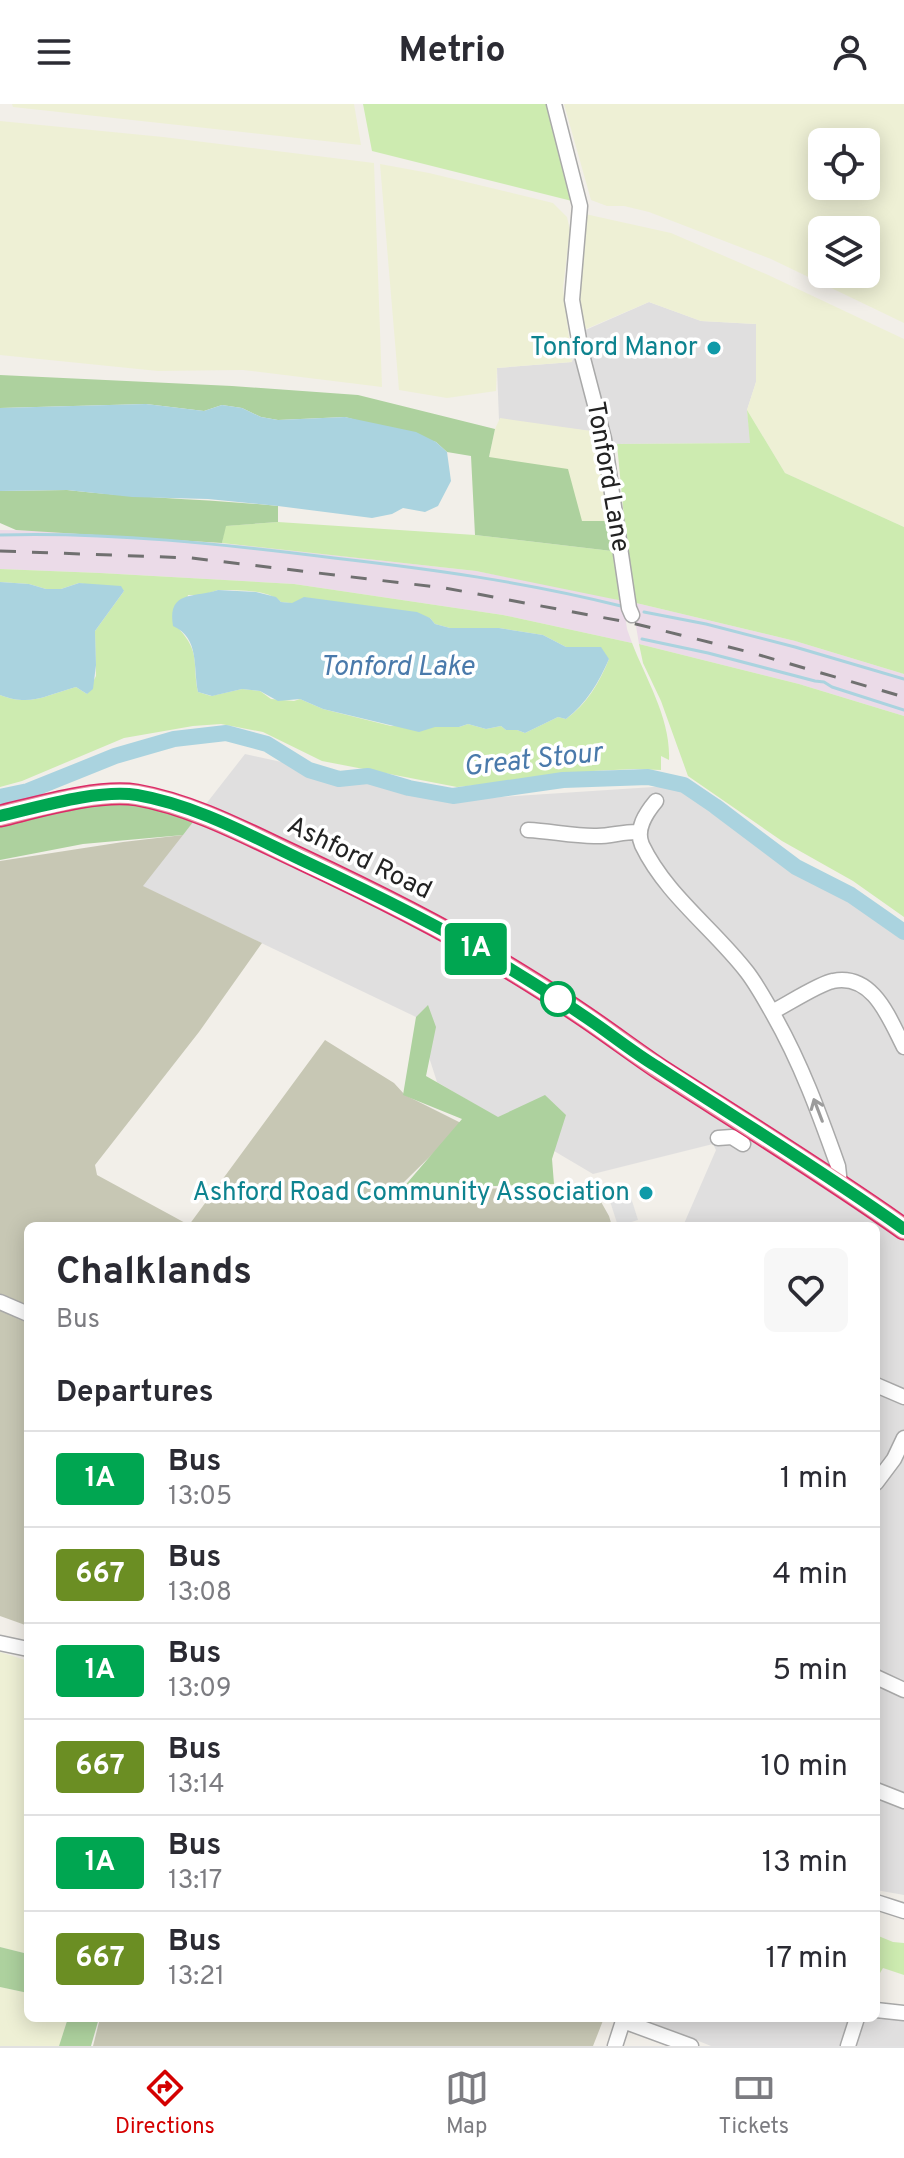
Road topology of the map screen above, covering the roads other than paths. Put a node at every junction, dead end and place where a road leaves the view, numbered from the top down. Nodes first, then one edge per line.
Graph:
1 (554, 104) edge
2 (632, 615) dead end
3 (656, 801) dead end
4 (0, 816) edge
5 (528, 830) dead end
6 (639, 832) junction
7 (772, 1012) junction
8 (904, 1047) edge
9 (718, 1138) dead end
10 (743, 1144) dead end
11 (840, 1184) junction
12 (904, 1229) edge
13 (0, 1302) edge
14 (24, 1312) edge
15 (880, 1387) edge
16 (904, 1397) edge
17 (904, 1438) edge
18 (899, 1462) edge
19 (880, 1479) edge
20 (0, 1643) edge
21 (24, 1648) edge
22 (880, 1679) edge
23 (904, 1690) edge
24 (880, 1792) edge
25 (904, 1801) edge
26 (880, 1903) edge
27 (904, 1911) edge
28 (880, 2010) edge
29 (904, 2013) edge
30 (623, 2022) edge
31 (631, 2022) edge
32 (856, 2022) edge
33 (615, 2046) edge
34 (691, 2046) edge
35 (848, 2046) edge

1 - 2 street, Tonford Lane
3 - 6 street
4 - 11 highway, Ashford Road
5 - 6 street
6 - 7 street
7 - 8 street
11 -> 7 street
9 - 10 street
11 - 12 highway, Ashford Road
13 - 14 street
15 - 16 street
17 - 18 street
18 - 19 street
20 - 21 street
22 - 23 street
24 - 25 street
26 - 27 street
28 - 29 street
30 - 33 street
31 - 34 street
32 - 35 street

